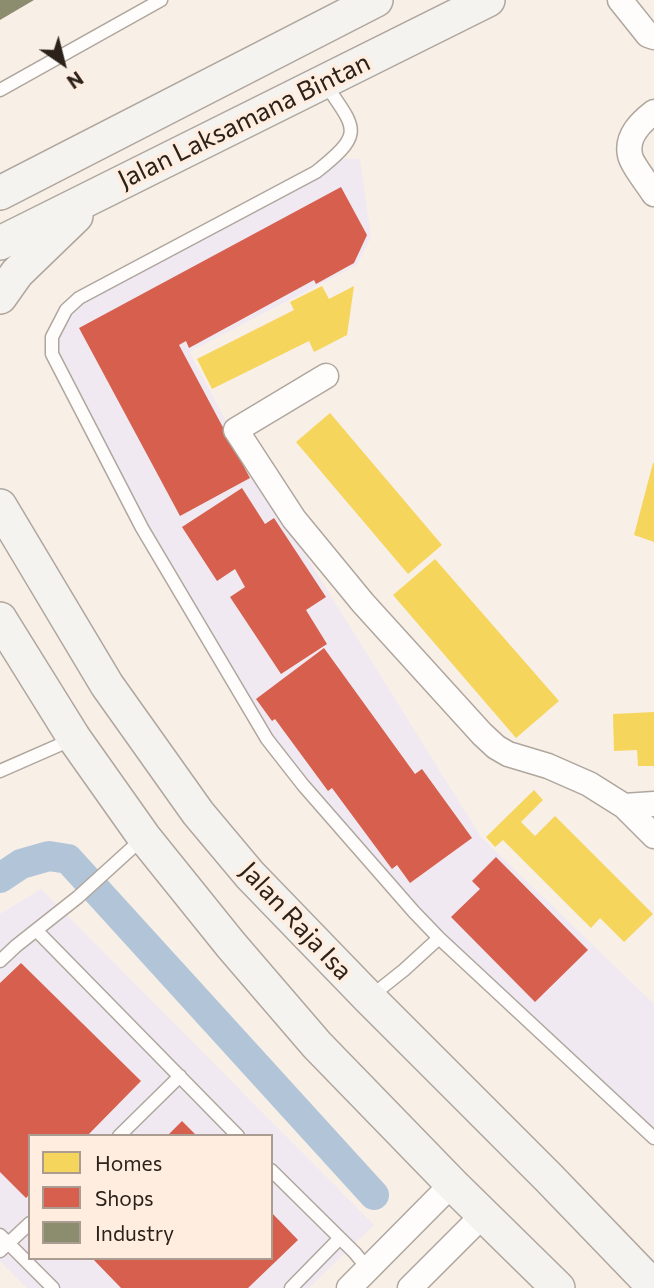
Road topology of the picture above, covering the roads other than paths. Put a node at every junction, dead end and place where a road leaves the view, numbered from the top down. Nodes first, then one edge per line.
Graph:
1 (161, 0) edge
2 (376, 0) edge
3 (488, 0) edge
4 (620, 0) edge
5 (654, 37) edge
6 (324, 82) junction
7 (0, 90) edge
8 (654, 112) edge
9 (89, 147) junction
10 (0, 166) edge
11 (101, 192) junction
12 (0, 193) edge
13 (654, 194) edge
14 (0, 243) edge
15 (0, 297) edge
16 (326, 376) dead end
17 (0, 506) edge
18 (0, 618) edge
19 (74, 738) junction
20 (0, 771) edge
21 (654, 804) edge
22 (624, 806) junction
23 (654, 836) edge
24 (144, 837) junction
25 (36, 930) junction
26 (439, 938) junction
27 (0, 961) edge
28 (369, 998) junction
29 (180, 1076) junction
30 (121, 1134) edge
31 (236, 1134) edge
32 (654, 1138) edge
33 (273, 1172) edge
34 (452, 1184) junction
35 (483, 1215) junction
36 (28, 1224) edge
37 (339, 1239) junction
38 (3, 1243) edge
39 (368, 1269) junction
40 (654, 1287) edge
41 (53, 1288) edge
42 (291, 1288) edge
43 (349, 1288) edge
44 (410, 1288) edge
45 (558, 1288) edge

1 - 7 lane
2 - 9 main road, Jalan Laksamana Bintan
3 - 6 main road, Jalan Laksamana Bintan
4 - 5 street
6 - 11 main road, Jalan Laksamana Bintan
6 - 26 lane
8 - 13 street
9 - 10 main road
9 - 12 main road, Jalan Laksamana Bintan
11 - 14 main road, Jalan Laksamana Bintan
11 - 15 main road
16 - 22 street
17 - 28 main road, Jalan Raja Isa
18 - 19 main road
19 - 20 lane
19 - 24 main road
21 - 22 street
22 - 23 street
24 - 25 lane
24 - 34 main road
25 - 27 lane
25 - 29 lane
26 - 28 lane
26 - 32 lane
28 - 40 main road, Jalan Raja Isa
29 - 30 lane
29 - 31 lane
33 - 37 lane
34 - 35 main road
34 - 39 street
35 - 44 street
35 - 45 main road
36 - 38 lane
37 - 39 lane
37 - 42 lane
38 - 41 lane
39 - 43 street

